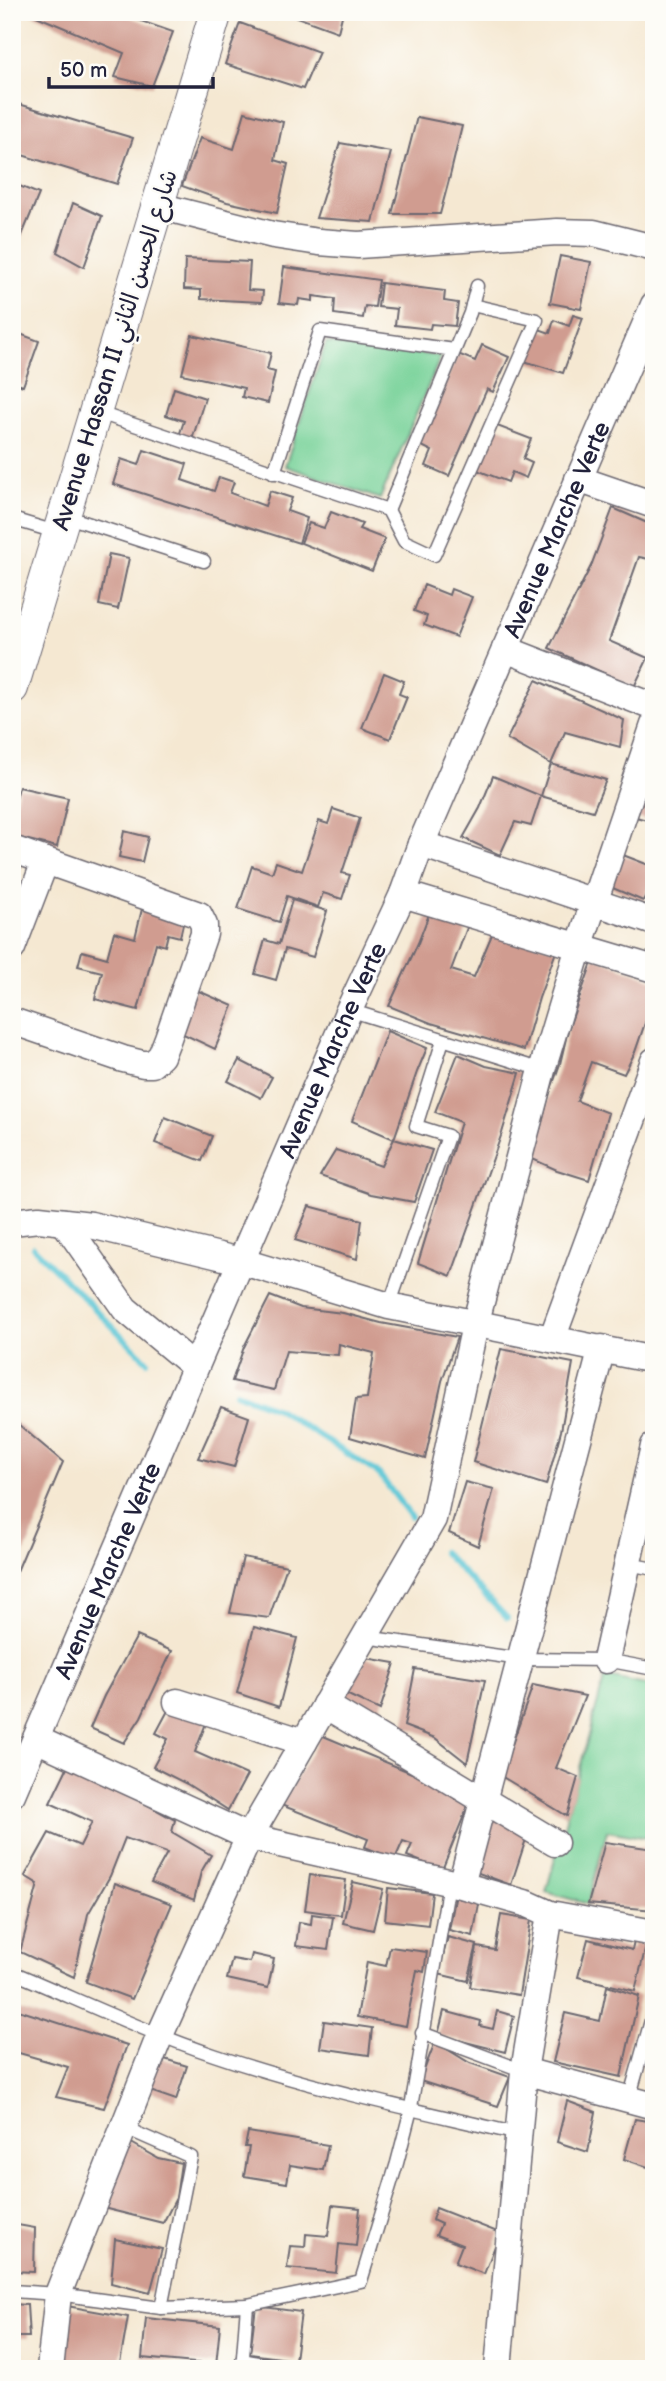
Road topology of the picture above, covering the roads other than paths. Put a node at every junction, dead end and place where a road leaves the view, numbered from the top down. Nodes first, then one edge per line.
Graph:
1 (216, 12) edge
2 (159, 206) junction
3 (654, 248) edge
4 (477, 286) dead end
5 (472, 305) junction
6 (654, 305) edge
7 (454, 350) junction
8 (96, 412) junction
9 (274, 473) junction
10 (579, 479) junction
11 (654, 505) edge
12 (388, 510) junction
13 (12, 519) edge
14 (62, 524) junction
15 (204, 561) dead end
16 (505, 649) junction
17 (12, 688) edge
18 (654, 707) edge
19 (654, 725) edge
20 (421, 844) junction
21 (12, 849) edge
22 (45, 862) junction
23 (403, 894) junction
24 (594, 902) junction
25 (654, 922) edge
26 (579, 947) junction
27 (12, 948) edge
28 (654, 969) edge
29 (349, 1010) junction
30 (12, 1021) edge
31 (443, 1040) junction
32 (654, 1061) edge
33 (542, 1070) junction
34 (12, 1222) edge
35 (64, 1222) junction
36 (240, 1261) junction
37 (389, 1306) junction
38 (475, 1325) junction
39 (552, 1339) junction
40 (602, 1348) junction
41 (654, 1360) edge
42 (195, 1367) junction
43 (654, 1447) edge
44 (628, 1564) junction
45 (654, 1569) edge
46 (365, 1637) junction
47 (521, 1659) junction
48 (606, 1660) junction
49 (654, 1669) edge
50 (177, 1702) dead end
51 (325, 1705) junction
52 (36, 1739) junction
53 (304, 1742) junction
54 (12, 1794) edge
55 (483, 1802) junction
56 (249, 1837) junction
57 (555, 1843) dead end
58 (455, 1884) junction
59 (550, 1914) junction
60 (654, 1933) edge
61 (12, 1972) edge
62 (654, 2010) edge
63 (422, 2033) junction
64 (160, 2035) junction
65 (524, 2071) junction
66 (642, 2102) edge
67 (410, 2109) junction
68 (123, 2127) junction
69 (518, 2134) junction
70 (12, 2291) edge
71 (58, 2294) junction
72 (247, 2305) junction
73 (161, 2308) junction
74 (242, 2364) edge
75 (50, 2369) edge
76 (291, 2369) edge
77 (498, 2369) edge

1 - 2 street, Avenue Hassan II شارع الحسن الثاني
2 - 3 street
2 - 8 street, Avenue Hassan II شارع الحسن الثاني
4 - 5 lane
5 - 7 lane
5 - 12 lane
6 - 10 street, Avenue Marche Verte
7 - 9 lane
7 - 12 lane
8 - 9 lane
8 - 14 street, Avenue Hassan II شارع الحسن الثاني
9 - 12 lane
10 - 11 street
10 - 16 street, Avenue Marche Verte
13 - 14 lane
14 - 15 lane
14 - 17 street, Avenue Hassan II شارع الحسن الثاني
16 - 18 street
16 - 20 street, Avenue Marche Verte
19 - 24 street
20 - 23 street, Avenue Marche Verte
20 - 24 street
21 - 22 street
22 - 27 street
22 - 30 street
23 - 26 street
23 - 29 street, Avenue Marche Verte
24 - 25 street
24 - 26 street
26 - 28 street
26 - 33 street
29 - 31 lane
29 - 36 street, Avenue Marche Verte
31 - 33 lane
31 - 37 lane
32 - 39 street
33 - 38 street
34 - 35 street
35 - 36 street
35 - 42 street
36 - 37 street
36 - 42 street, Avenue Marche Verte
37 - 38 street
38 - 39 street
38 - 46 street
39 - 40 street
40 - 41 street
40 - 47 street
42 - 52 street, Avenue Marche Verte
43 - 44 street
44 - 45 lane
44 - 48 street
46 - 47 lane
46 - 51 street
47 - 48 lane
47 - 55 street
48 - 49 lane
50 - 53 street
51 - 53 street
51 - 55 street
52 - 54 street, Avenue Marche Verte
52 - 56 street
53 - 56 street
55 - 57 street
55 - 58 street
56 - 58 street
56 - 64 street
58 - 59 street
58 - 63 lane
59 - 60 street
59 - 65 street
61 - 64 lane
62 - 66 lane
63 - 65 lane
63 - 67 lane
64 - 67 lane
64 - 68 street
65 - 66 street
65 - 69 street
67 - 69 lane
67 - 72 lane
68 - 71 street
68 - 73 lane
69 - 77 street
70 - 71 lane
71 - 73 lane
71 - 75 street
72 - 73 lane
72 - 74 lane
74 - 76 lane

